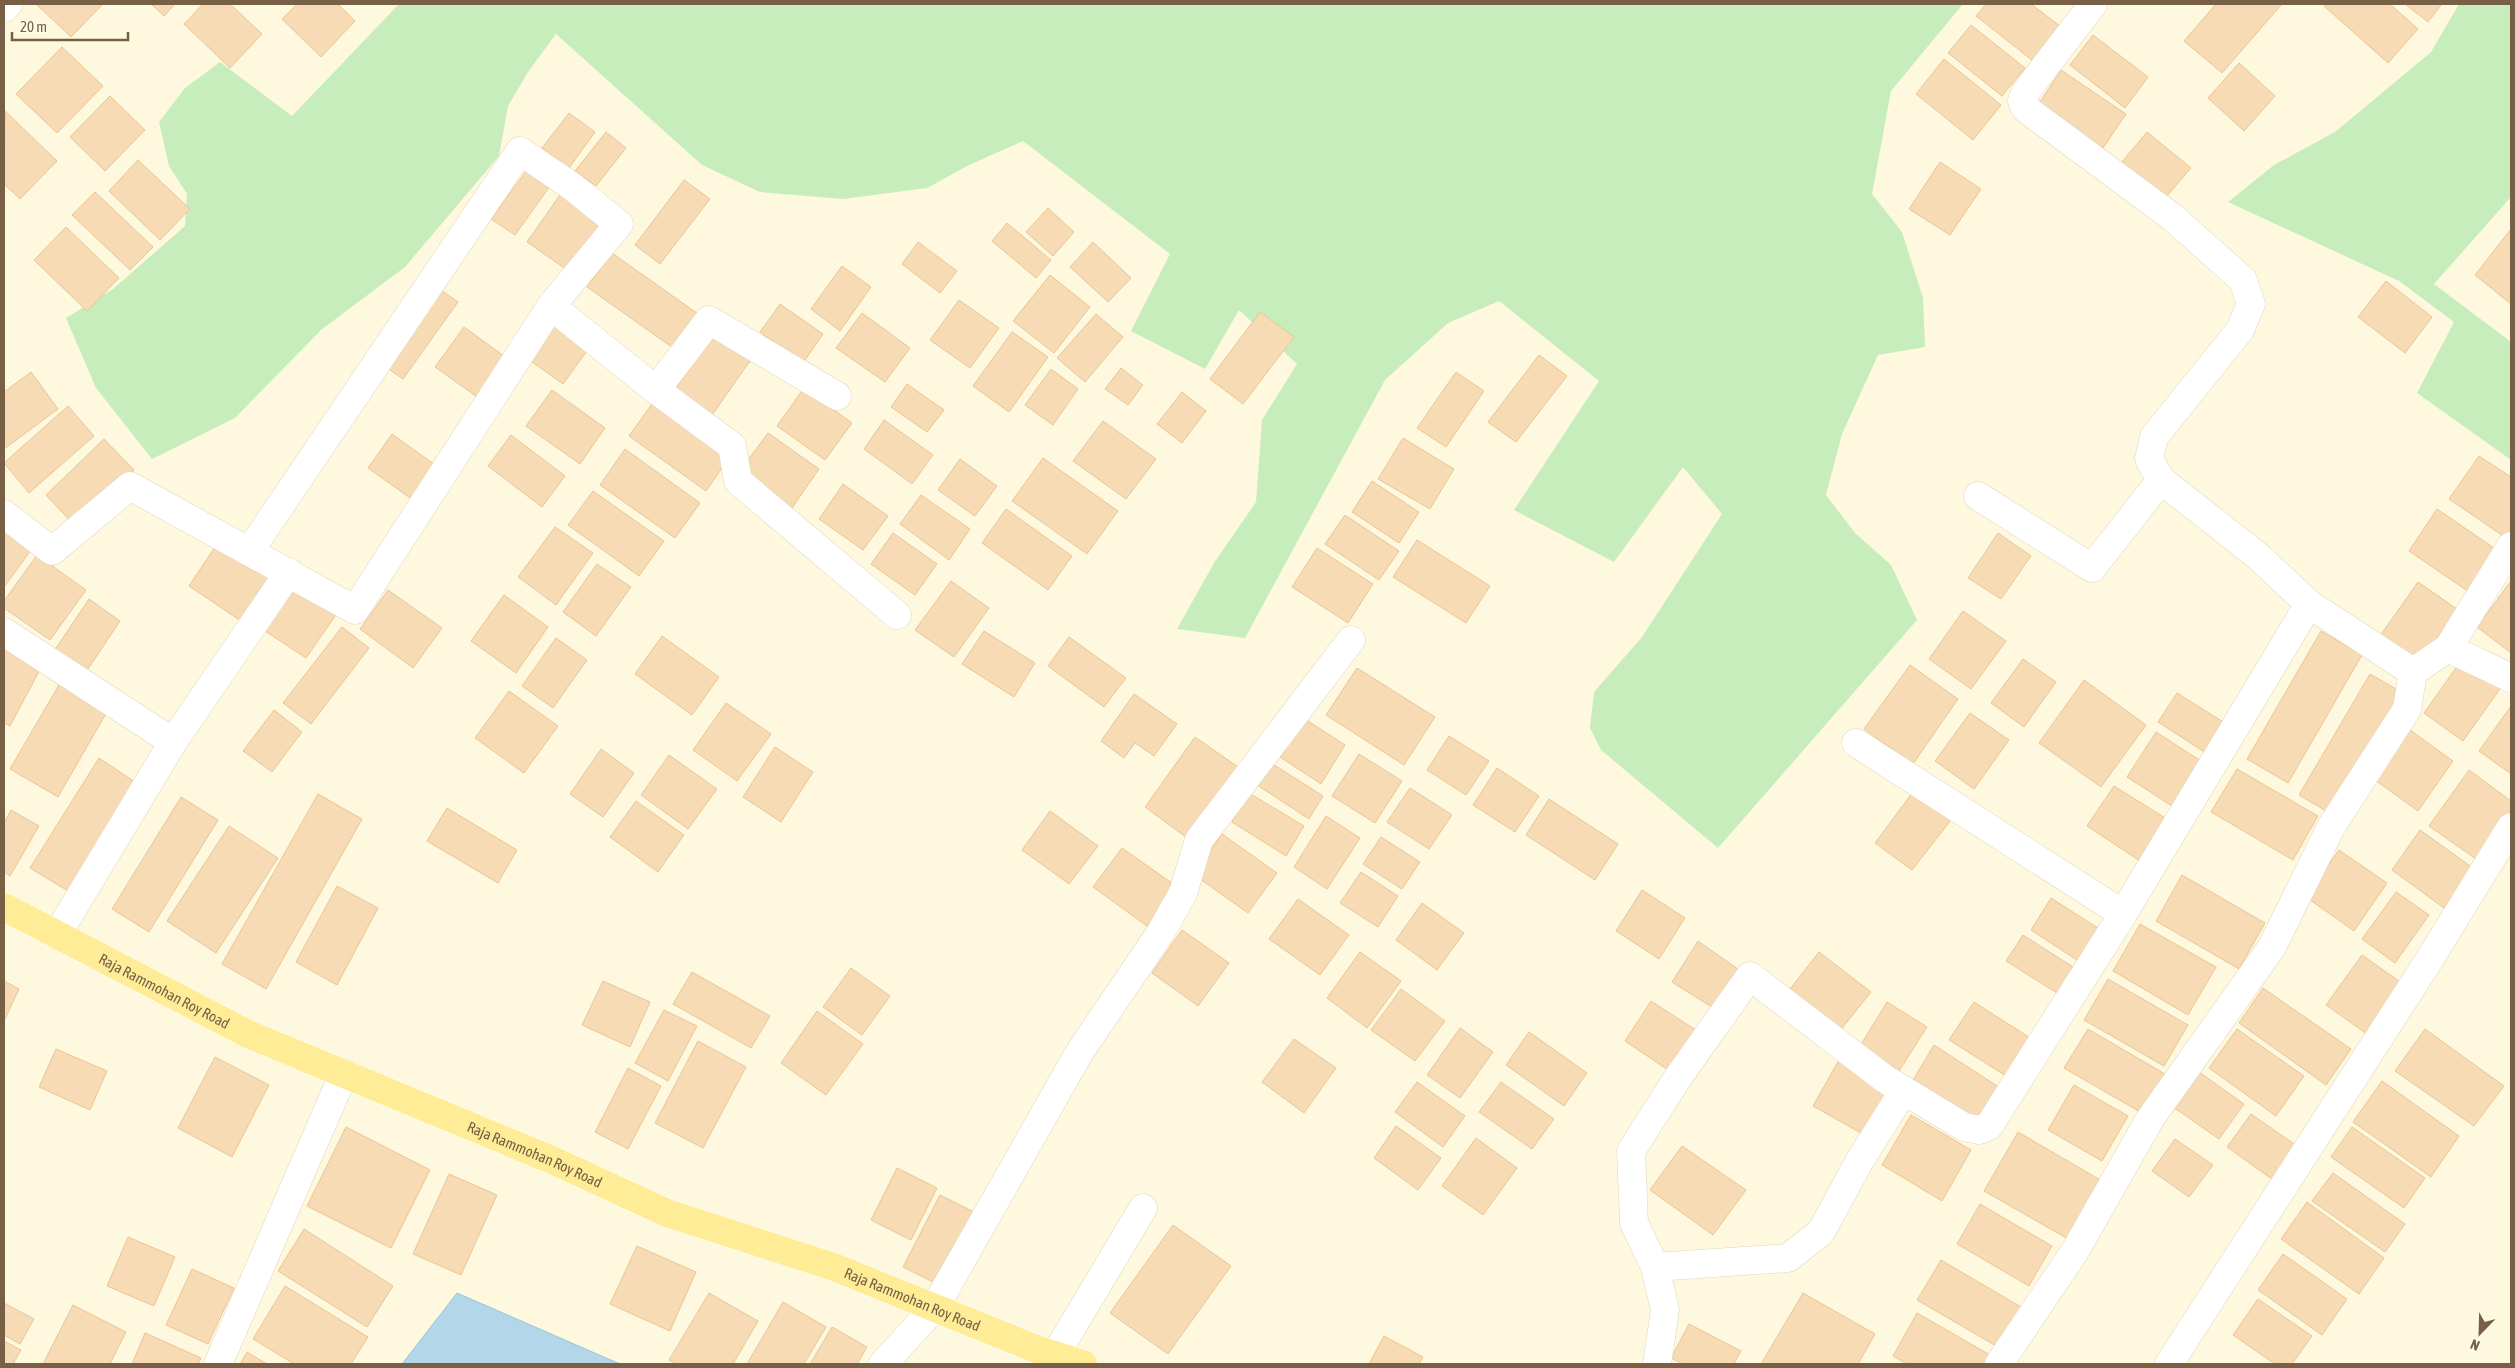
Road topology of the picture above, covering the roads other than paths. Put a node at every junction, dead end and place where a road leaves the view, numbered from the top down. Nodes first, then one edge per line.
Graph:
1 (8, 4) edge
2 (2092, 4) edge
3 (4, 8) edge
4 (551, 306) junction
5 (656, 390) junction
6 (837, 396) dead end
7 (2161, 480) junction
8 (1978, 496) dead end
9 (4, 514) edge
10 (2511, 546) edge
11 (249, 552) junction
12 (289, 572) junction
13 (2308, 604) junction
14 (897, 615) dead end
15 (4, 632) edge
16 (1351, 640) dead end
17 (2448, 648) junction
18 (2413, 672) junction
19 (2511, 678) edge
20 (173, 742) junction
21 (1856, 743) dead end
22 (2511, 827) edge
23 (4, 907) edge
24 (2123, 914) junction
25 (58, 933) junction
26 (344, 1073) junction
27 (1904, 1090) junction
28 (1143, 1208) dead end
29 (1655, 1267) junction
30 (935, 1307) junction
31 (1052, 1360) edge
32 (218, 1364) edge
33 (883, 1364) edge
34 (1083, 1364) edge
35 (1657, 1364) edge
36 (1999, 1364) edge
37 (2169, 1364) edge

1 - 3 street
2 - 7 street
4 - 5 street
4 - 11 street
4 - 12 street
5 - 6 street
5 - 14 street
7 - 8 street
7 - 13 street
9 - 11 street
10 - 17 street
11 - 12 street
12 - 20 street
13 - 18 street
13 - 24 street
15 - 20 street
16 - 30 street
17 - 18 street
17 - 19 street
18 - 36 street
20 - 25 street
21 - 24 street
22 - 37 street
23 - 25 main road, Raja Rammohan Roy Road
24 - 27 street
25 - 26 main road, Raja Rammohan Roy Road
26 - 30 main road, Raja Rammohan Roy Road
26 - 32 street
27 - 29 street
27 - 29 street
28 - 31 street
29 - 35 street
30 - 31 main road, Raja Rammohan Roy Road
30 - 33 street
31 - 34 main road, Raja Rammohan Roy Road

